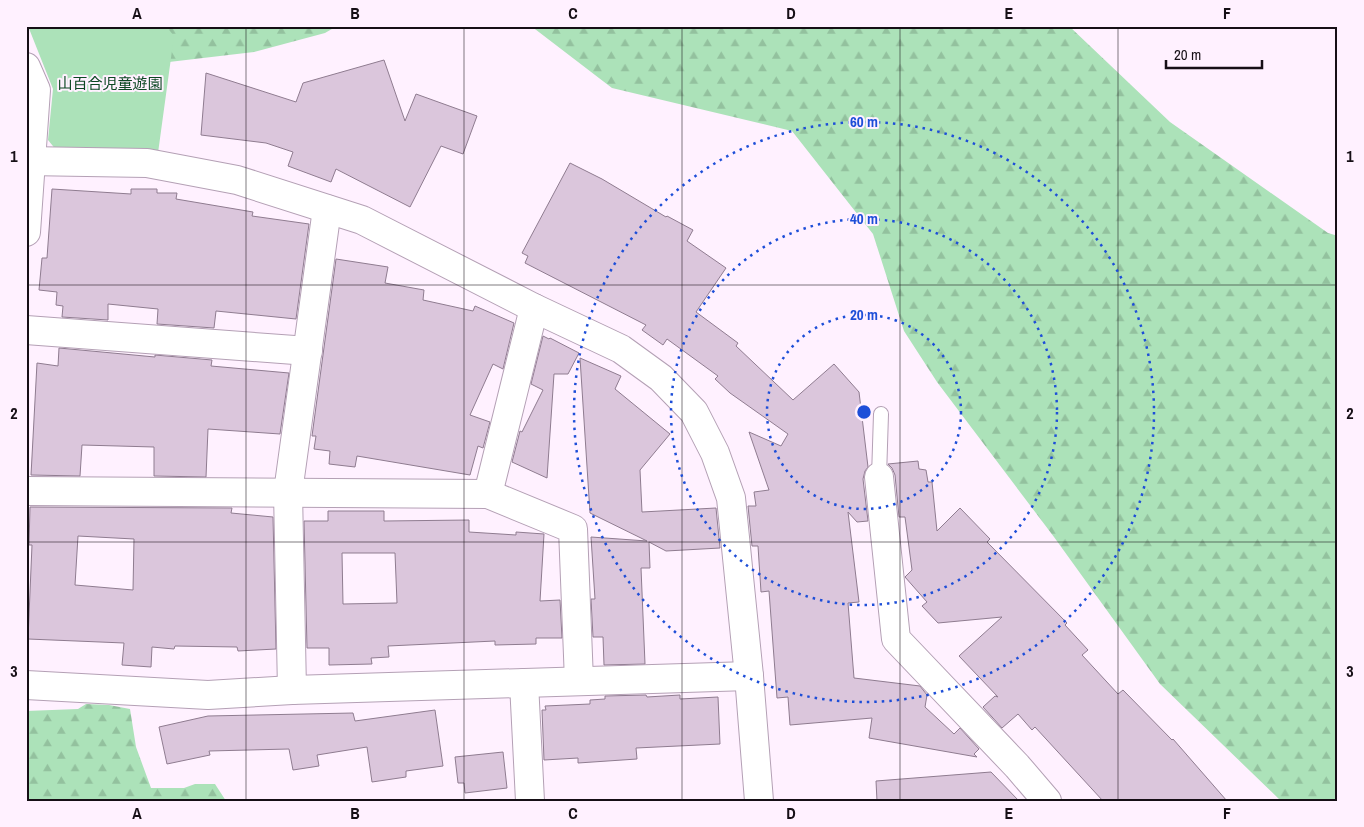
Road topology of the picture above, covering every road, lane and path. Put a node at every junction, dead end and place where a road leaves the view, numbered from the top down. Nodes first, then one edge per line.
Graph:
1 (26, 67) edge
2 (29, 161) edge
3 (327, 209) junction
4 (26, 232) edge
5 (534, 308) junction
6 (26, 330) edge
7 (308, 351) junction
8 (881, 414) dead end
9 (879, 477) joint
10 (26, 491) edge
11 (288, 492) junction
12 (488, 494) junction
13 (749, 676) junction
14 (579, 680) junction
15 (524, 683) junction
16 (26, 685) edge
17 (292, 690) junction
18 (530, 801) edge
19 (759, 801) edge
20 (1047, 801) edge

1 - 2 street
2 - 3 street
2 - 4 street
3 - 5 street
3 - 7 street
5 - 12 street
5 - 13 street
6 - 7 street
7 - 11 street
8 - 9 lane
9 - 20 street
10 - 11 street
11 - 12 street
11 - 17 street
12 - 14 street
13 - 14 street
13 - 19 street
14 - 15 street
15 - 17 street
15 - 18 street
16 - 17 street

